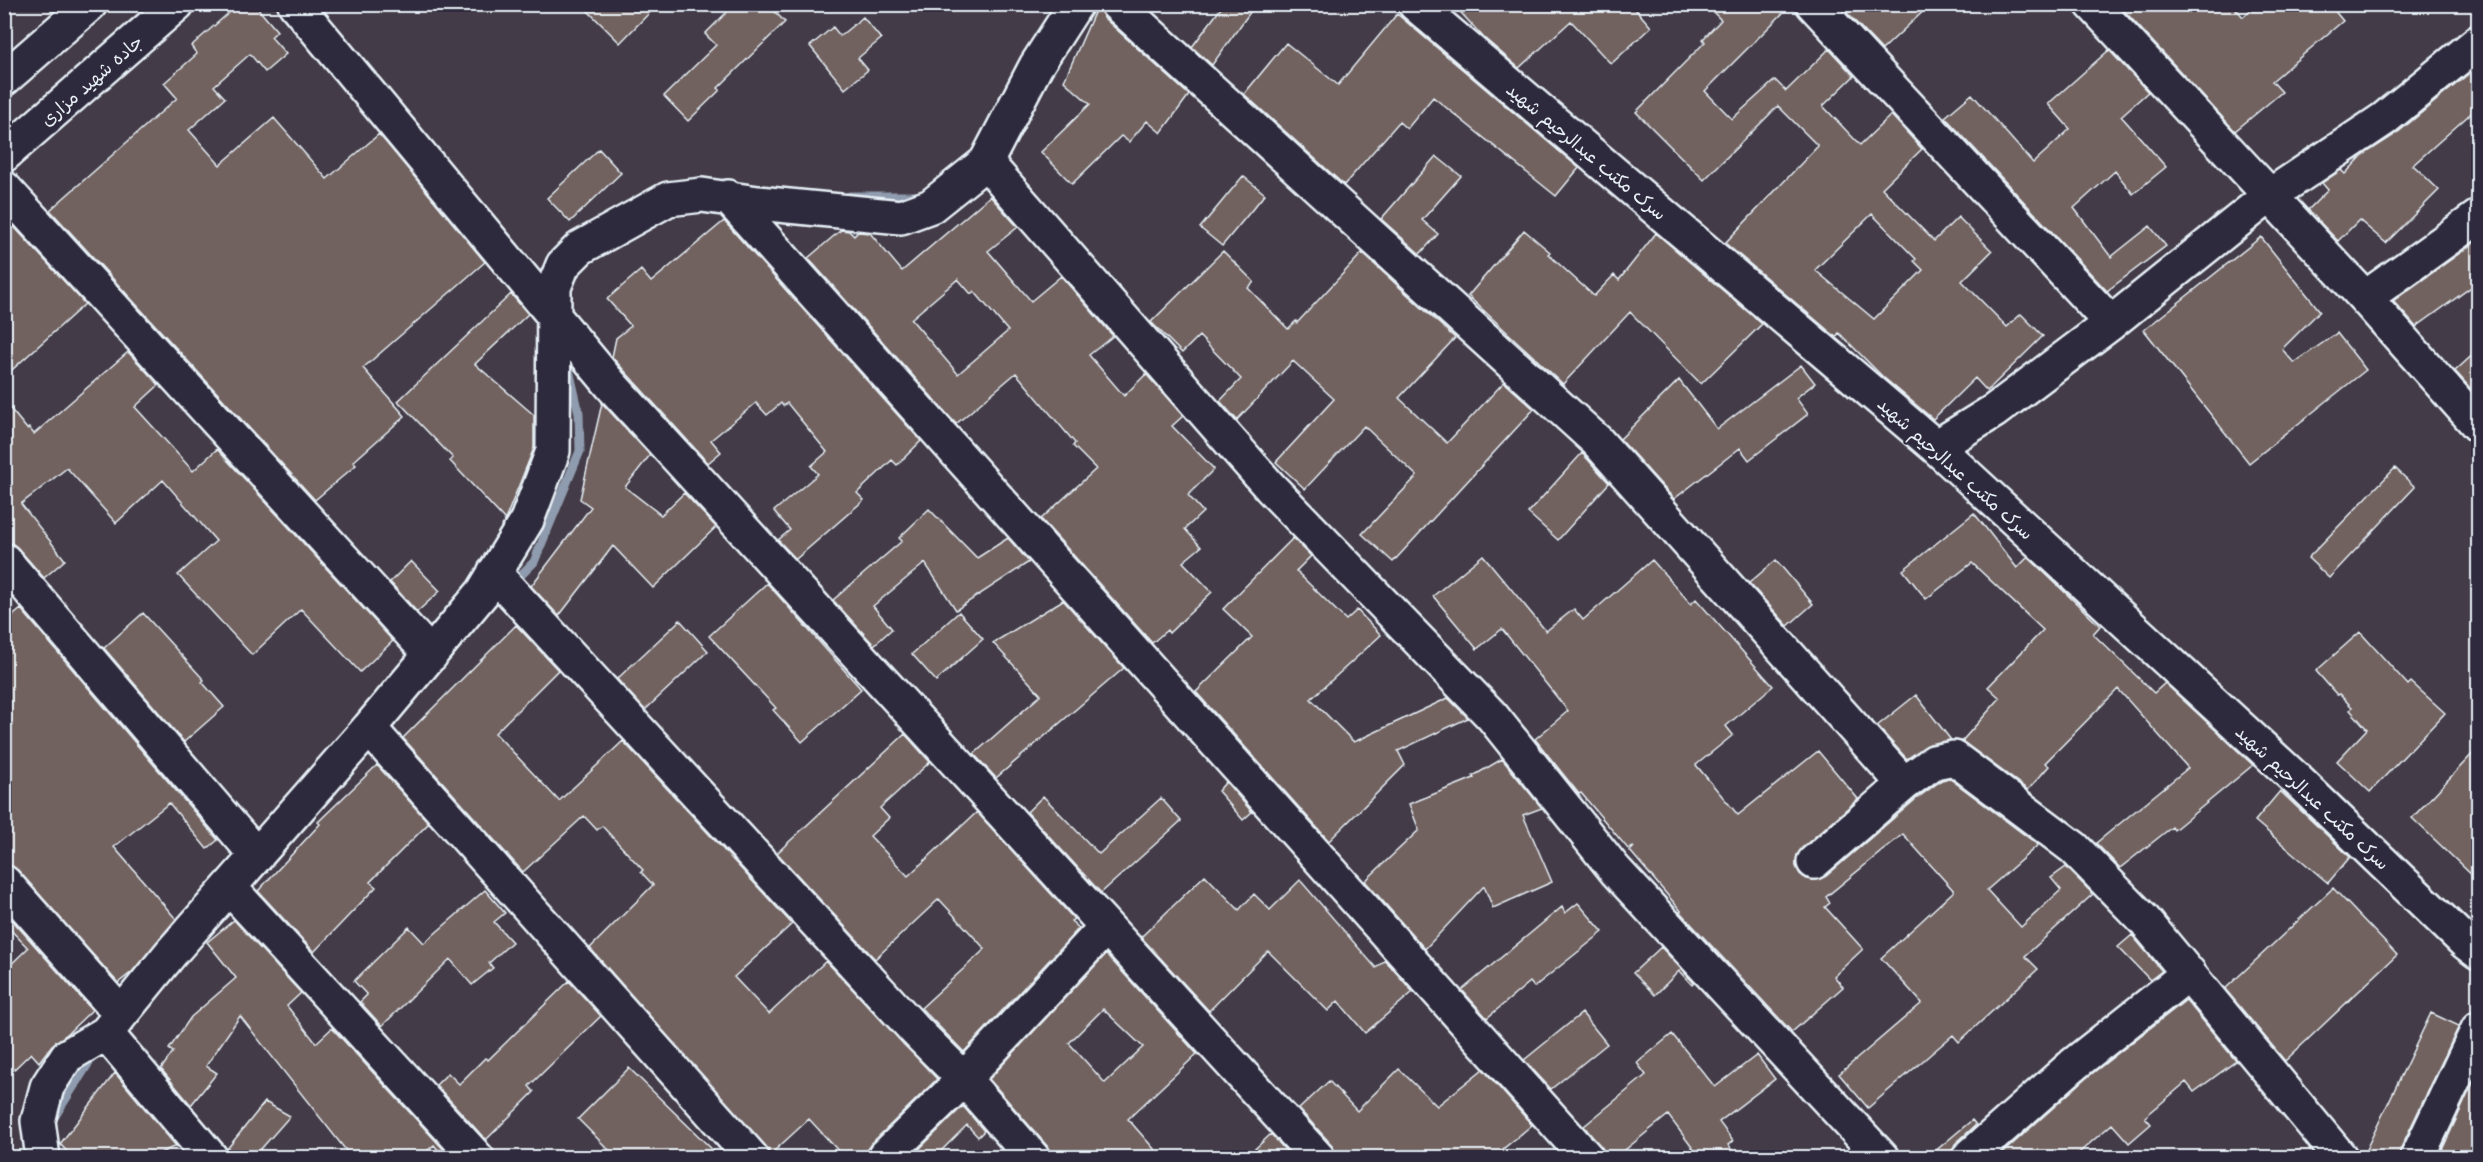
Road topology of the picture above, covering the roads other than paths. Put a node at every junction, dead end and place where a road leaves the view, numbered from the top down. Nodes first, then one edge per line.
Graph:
1 (90, 4) edge
2 (177, 4) edge
3 (295, 4) edge
4 (1076, 4) edge
5 (1117, 4) edge
6 (1414, 4) edge
7 (1813, 4) edge
8 (2092, 4) edge
9 (2478, 42) edge
10 (4, 79) edge
11 (4, 155) edge
12 (986, 162) junction
13 (4, 188) edge
14 (2269, 196) junction
15 (728, 197) junction
16 (2478, 217) edge
17 (2365, 298) junction
18 (554, 316) junction
19 (2111, 323) junction
20 (2478, 425) edge
21 (1936, 447) junction
22 (4, 560) edge
23 (494, 573) junction
24 (431, 655) junction
25 (369, 728) junction
26 (1904, 784) junction
27 (257, 856) junction
28 (1814, 862) dead end
29 (4, 882) edge
30 (229, 887) junction
31 (1106, 927) junction
32 (2478, 952) edge
33 (2189, 973) junction
34 (113, 1023) junction
35 (2478, 1029) edge
36 (964, 1079) junction
37 (43, 1158) edge
38 (211, 1158) edge
39 (477, 1158) edge
40 (752, 1158) edge
41 (883, 1158) edge
42 (1033, 1158) edge
43 (1318, 1158) edge
44 (1587, 1158) edge
45 (1882, 1158) edge
46 (1968, 1158) edge
47 (2341, 1158) edge
48 (2417, 1158) edge

1 - 10 street
2 - 11 street, جاده شهید مزاری
3 - 18 street
4 - 12 street
5 - 26 street
6 - 21 street, سرک مکتب عبدالرحیم شهید
7 - 19 street
8 - 14 street
9 - 14 street
12 - 15 street
12 - 45 street
13 - 24 street
14 - 17 street
14 - 19 street
15 - 18 street
15 - 44 street
16 - 17 street
17 - 20 street
18 - 23 street
18 - 31 street
19 - 21 street
21 - 32 street, سرک مکتب عبدالرحیم شهید
22 - 27 street
23 - 24 street
23 - 36 street
24 - 25 street
25 - 27 street
25 - 40 street
26 - 28 street
26 - 33 street
27 - 30 street
29 - 34 street
30 - 34 street
30 - 39 street
31 - 36 street
31 - 43 street
33 - 46 street
33 - 47 street
34 - 37 street
34 - 38 street
35 - 48 street
36 - 41 street
36 - 42 street

